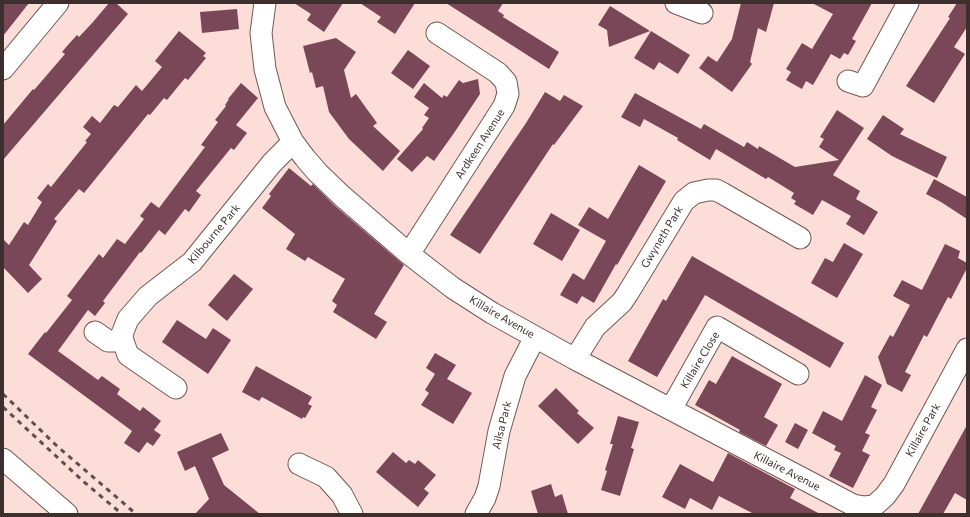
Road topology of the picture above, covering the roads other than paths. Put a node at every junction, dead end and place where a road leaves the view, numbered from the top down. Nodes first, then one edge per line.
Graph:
1 (58, 3) edge
2 (265, 3) edge
3 (676, 3) edge
4 (908, 3) edge
5 (702, 13) dead end
6 (437, 33) dead end
7 (3, 69) edge
8 (848, 81) dead end
9 (293, 142) junction
10 (800, 238) dead end
11 (409, 254) junction
12 (95, 332) dead end
13 (535, 337) junction
14 (123, 341) junction
15 (966, 353) edge
16 (575, 359) junction
17 (798, 374) dead end
18 (176, 388) dead end
19 (671, 409) junction
20 (3, 459) edge
21 (299, 464) dead end
22 (874, 506) joint
23 (67, 514) edge
24 (352, 514) edge
25 (476, 514) edge

1 - 7 street
2 - 9 street, Killaire Avenue
3 - 5 street
4 - 8 street
6 - 11 street, Ardkeen Avenue
9 - 11 street, Killaire Avenue
9 - 14 street, Kilbourne Park
10 - 16 street, Gwyneth Park
11 - 13 street, Killaire Avenue
12 - 14 street
13 - 16 street, Killaire Avenue
13 - 25 street, Ailsa Park
14 - 18 street
15 - 22 street, Killaire Park
16 - 19 street, Killaire Avenue
17 - 19 street, Killaire Close
19 - 22 street, Killaire Avenue
20 - 23 street
21 - 24 street

